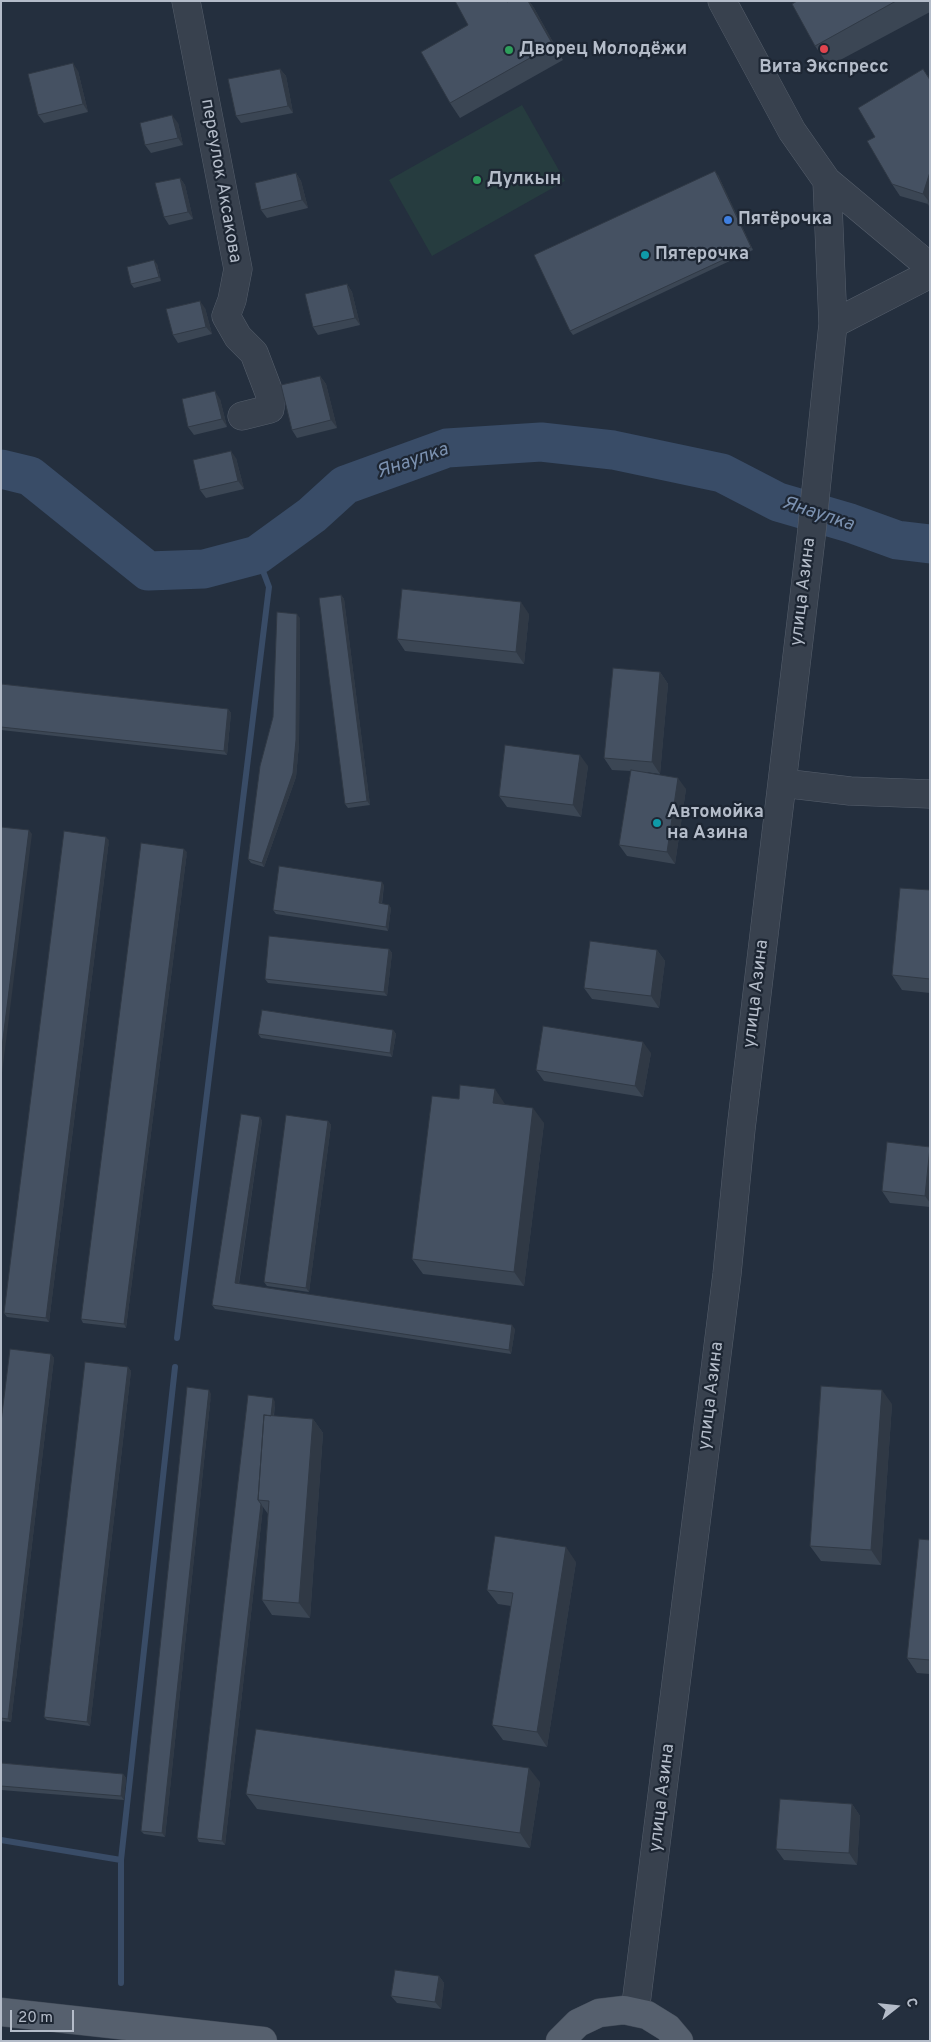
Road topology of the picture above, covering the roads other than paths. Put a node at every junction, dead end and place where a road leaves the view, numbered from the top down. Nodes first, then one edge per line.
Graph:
1 (186, 1) edge
2 (722, 1) edge
3 (827, 181) junction
4 (930, 267) edge
5 (930, 274) edge
6 (833, 324) junction
7 (242, 416) dead end
8 (782, 783) junction
9 (930, 794) edge
10 (1, 2012) edge
11 (635, 2012) junction
12 (262, 2041) edge
13 (560, 2041) edge
14 (678, 2041) edge

1 - 7 street, переулок Аксакова
2 - 3 street
3 - 4 street
3 - 6 street, улица Азина
5 - 6 street
6 - 8 street, улица Азина
8 - 9 street
8 - 11 street, улица Азина
10 - 12 main road
11 - 13 main road
11 - 14 main road

